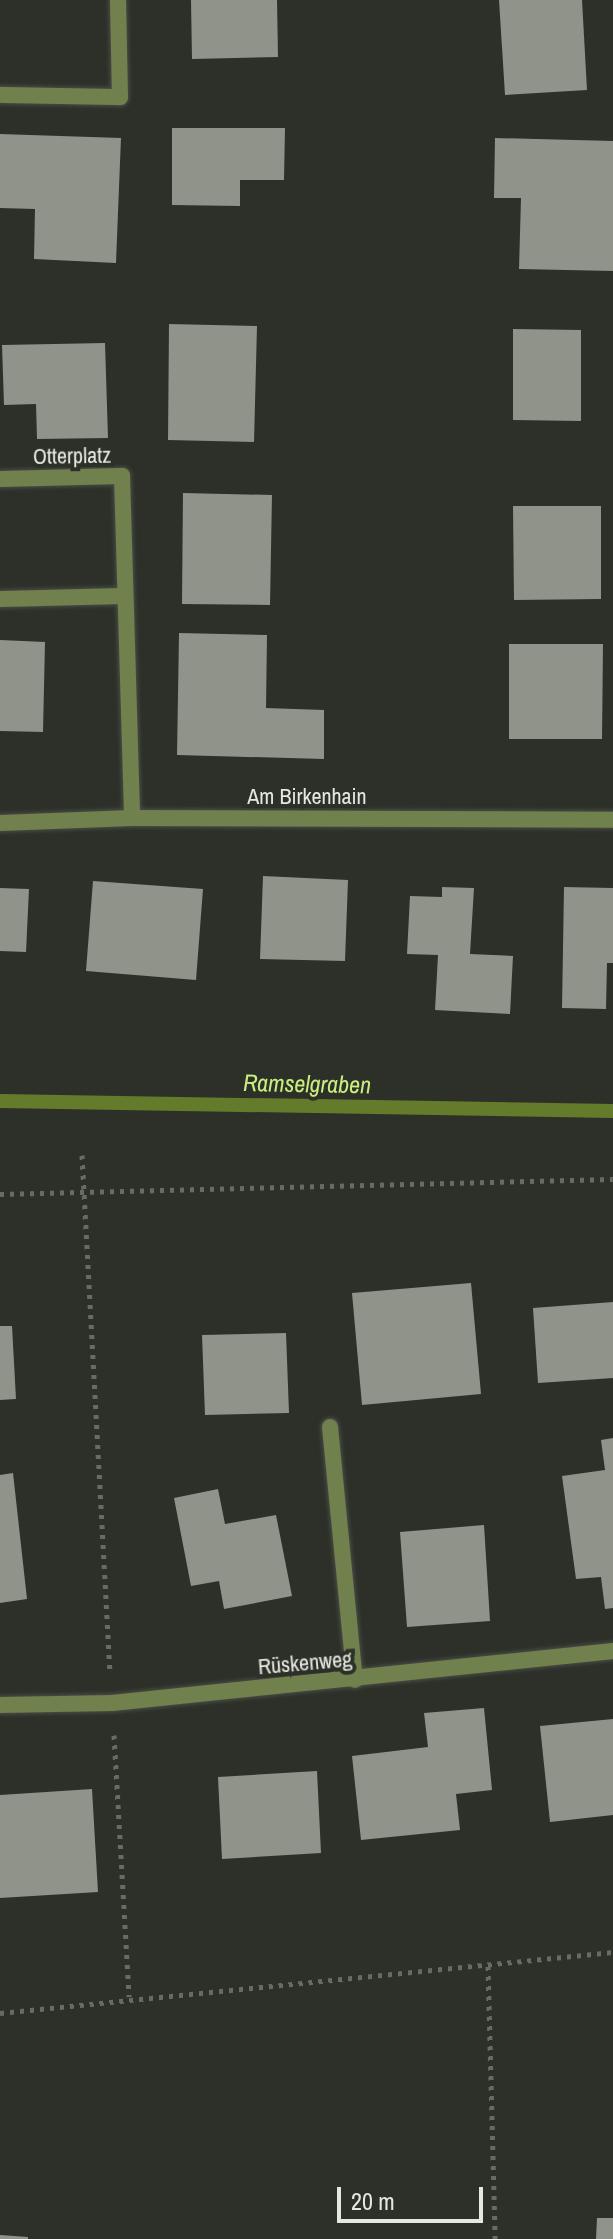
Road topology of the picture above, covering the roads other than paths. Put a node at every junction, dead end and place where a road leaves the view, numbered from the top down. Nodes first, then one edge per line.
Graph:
1 (118, 0) edge
2 (0, 95) edge
3 (0, 479) edge
4 (125, 596) junction
5 (0, 599) edge
6 (132, 818) junction
7 (613, 820) edge
8 (0, 823) edge
9 (330, 1427) dead end
10 (613, 1651) edge
11 (355, 1680) junction
12 (0, 1705) edge

1 - 2 street
3 - 4 street, Otterplatz
4 - 5 street
4 - 6 street, Otterplatz
6 - 7 street, Am Birkenhain
6 - 8 street, Am Birkenhain
9 - 11 street
10 - 11 street, Rüskenweg
11 - 12 street, Rüskenweg

